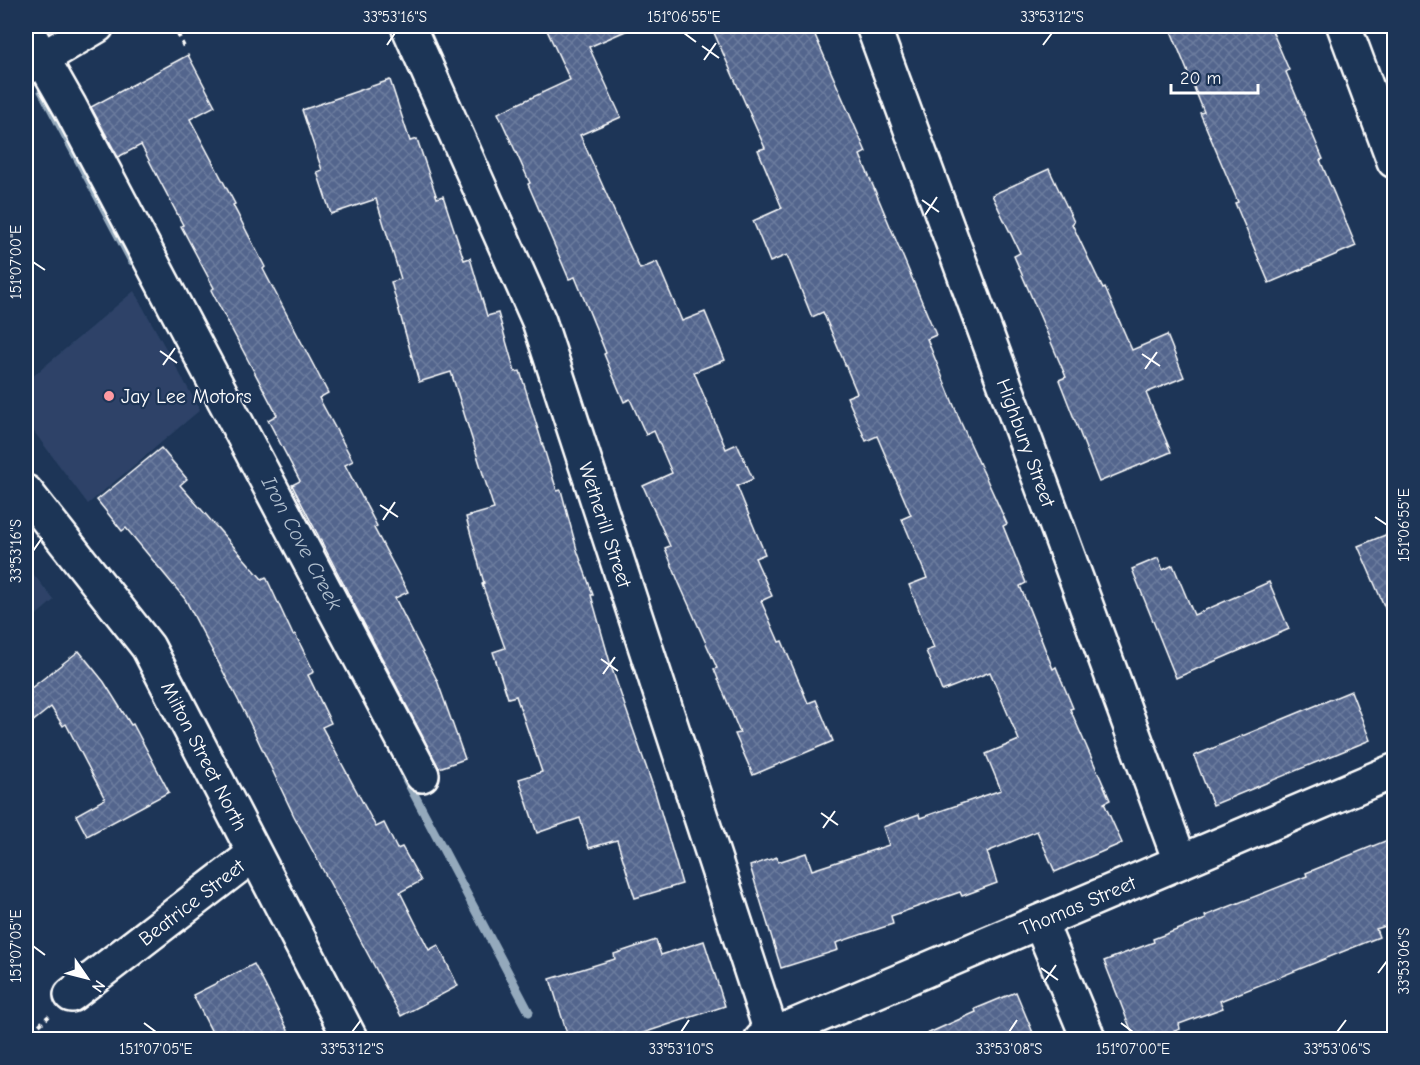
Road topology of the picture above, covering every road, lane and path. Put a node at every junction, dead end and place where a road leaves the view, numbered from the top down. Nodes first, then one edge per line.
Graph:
1 (97, 26) edge
2 (174, 26) edge
3 (408, 26) edge
4 (873, 26) edge
5 (1344, 26) edge
6 (26, 27) edge
7 (184, 48) dead end
8 (42, 50) edge
9 (1395, 161) edge
10 (26, 492) edge
11 (1395, 771) edge
12 (422, 775) dead end
13 (254, 854) junction
14 (1180, 861) junction
15 (1040, 922) junction
16 (71, 995) dead end
17 (766, 1037) edge
18 (351, 1040) edge
19 (1089, 1040) edge

1 - 8 main road
2 - 7 path
3 - 17 main road, Wetherill Street
4 - 14 main road, Highbury Street
5 - 9 main road
6 - 8 main road
8 - 12 main road
10 - 13 main road, Milton Street North
11 - 14 main road, Thomas Street
13 - 16 main road, Beatrice Street
13 - 18 main road, Milton Street North
14 - 15 main road, Thomas Street
15 - 17 main road, Thomas Street
15 - 19 main road

